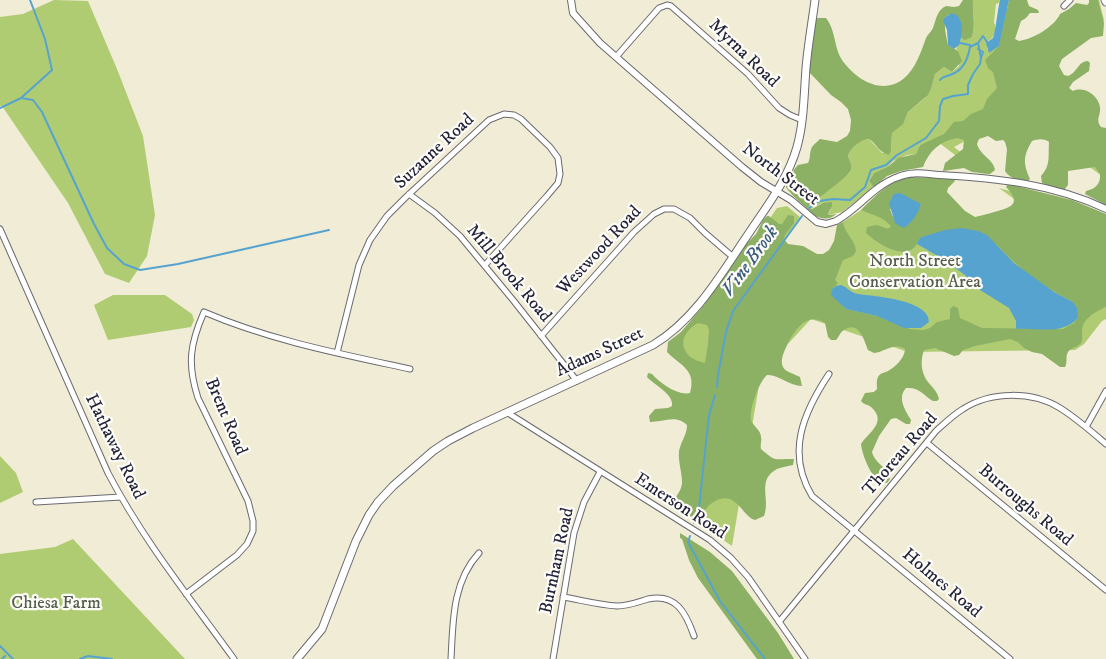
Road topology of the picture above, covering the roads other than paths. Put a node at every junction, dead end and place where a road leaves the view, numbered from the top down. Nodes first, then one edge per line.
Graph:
1 (571, 0) edge
2 (815, 0) edge
3 (1070, 0) edge
4 (1064, 6) dead end
5 (616, 57) junction
6 (802, 120) junction
7 (777, 191) junction
8 (409, 194) junction
9 (1106, 209) edge
10 (0, 229) edge
11 (733, 257) junction
12 (485, 265) junction
13 (541, 336) junction
14 (337, 352) junction
15 (410, 369) dead end
16 (829, 374) dead end
17 (577, 381) junction
18 (1106, 391) edge
19 (508, 413) junction
20 (1086, 427) junction
21 (927, 443) junction
22 (1106, 444) edge
23 (600, 472) junction
24 (121, 497) junction
25 (36, 502) dead end
26 (854, 530) junction
27 (479, 553) dead end
28 (1106, 590) edge
29 (186, 594) junction
30 (563, 597) junction
31 (779, 622) junction
32 (694, 636) dead end
33 (234, 659) edge
34 (297, 659) edge
35 (451, 659) edge
36 (553, 659) edge
37 (804, 659) edge
38 (1010, 659) edge

1 - 5 street, North Street
2 - 6 main road, Adams Street
3 - 4 street
5 - 6 street, Myrna Road
5 - 7 street, North Street
6 - 7 main road, Adams Street
7 - 9 street, North Street
7 - 11 main road, Adams Street
8 - 12 street, Mill Brook Road
8 - 12 street, Suzanne Road
8 - 14 street, Suzanne Road
10 - 24 street, Hathaway Road
11 - 13 street, Westwood Road
11 - 17 main road, Adams Street
12 - 13 street, Mill Brook Road
13 - 17 street, Mill Brook Road
14 - 15 street, Brent Road
14 - 29 street, Brent Road
16 - 26 street, Holmes Road
17 - 19 main road, Adams Street
18 - 20 street
19 - 23 street, Emerson Road
19 - 34 main road, Adams Street
20 - 21 street, Thoreau Road
20 - 22 street, Thoreau Road
21 - 26 street, Thoreau Road
21 - 28 street, Burroughs Road
23 - 30 street, Burnham Road
23 - 31 street, Emerson Road
24 - 25 street
24 - 29 street, Hathaway Road
26 - 31 street, Thoreau Road
26 - 38 street, Holmes Road
27 - 35 street
29 - 33 street, Hathaway Road
30 - 32 street
30 - 36 street, Burnham Road
31 - 37 street, Emerson Road

